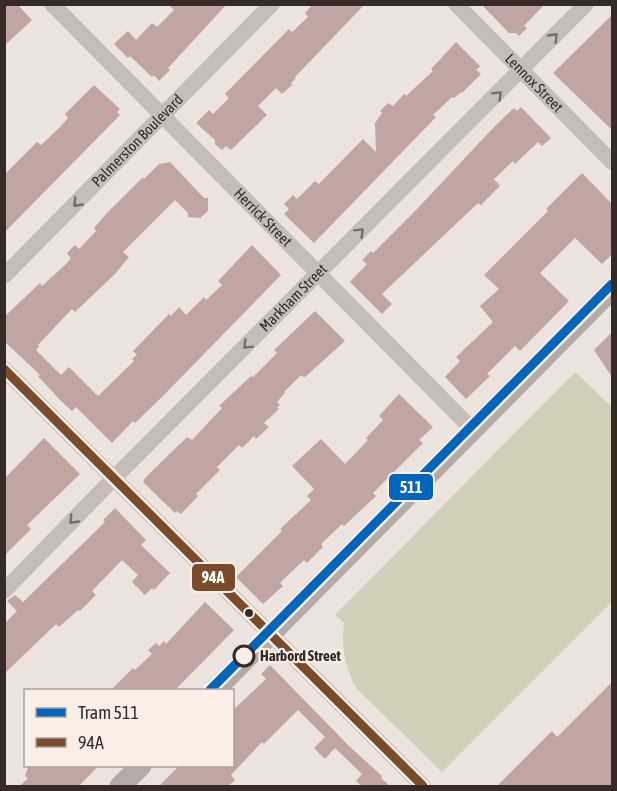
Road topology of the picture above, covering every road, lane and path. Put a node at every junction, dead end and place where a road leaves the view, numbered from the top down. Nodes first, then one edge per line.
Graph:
1 (52, 4) edge
2 (272, 4) edge
3 (456, 4) edge
4 (586, 4) edge
5 (522, 70) junction
6 (162, 116) junction
7 (612, 162) edge
8 (318, 274) junction
9 (4, 276) edge
10 (612, 289) edge
11 (4, 369) edge
12 (473, 430) junction
13 (114, 478) junction
14 (4, 591) edge
15 (270, 634) junction
16 (216, 689) edge
17 (139, 767) edge
18 (120, 786) edge
19 (423, 786) edge

1 - 6 street, Herrick Street
2 - 6 street, Palmerston Boulevard
3 - 5 street, Lennox Street
5 -> 4 street, Markham Street
5 - 7 street, Lennox Street
8 -> 5 street, Markham Street
6 - 8 street, Herrick Street
6 -> 9 street, Palmerston Boulevard
8 - 12 street, Herrick Street
8 -> 13 street, Markham Street
10 - 12 main road
11 - 13 street
12 - 15 main road
13 -> 14 street, Markham Street
13 - 15 street
15 - 16 main road
15 - 19 street
17 - 18 main road

